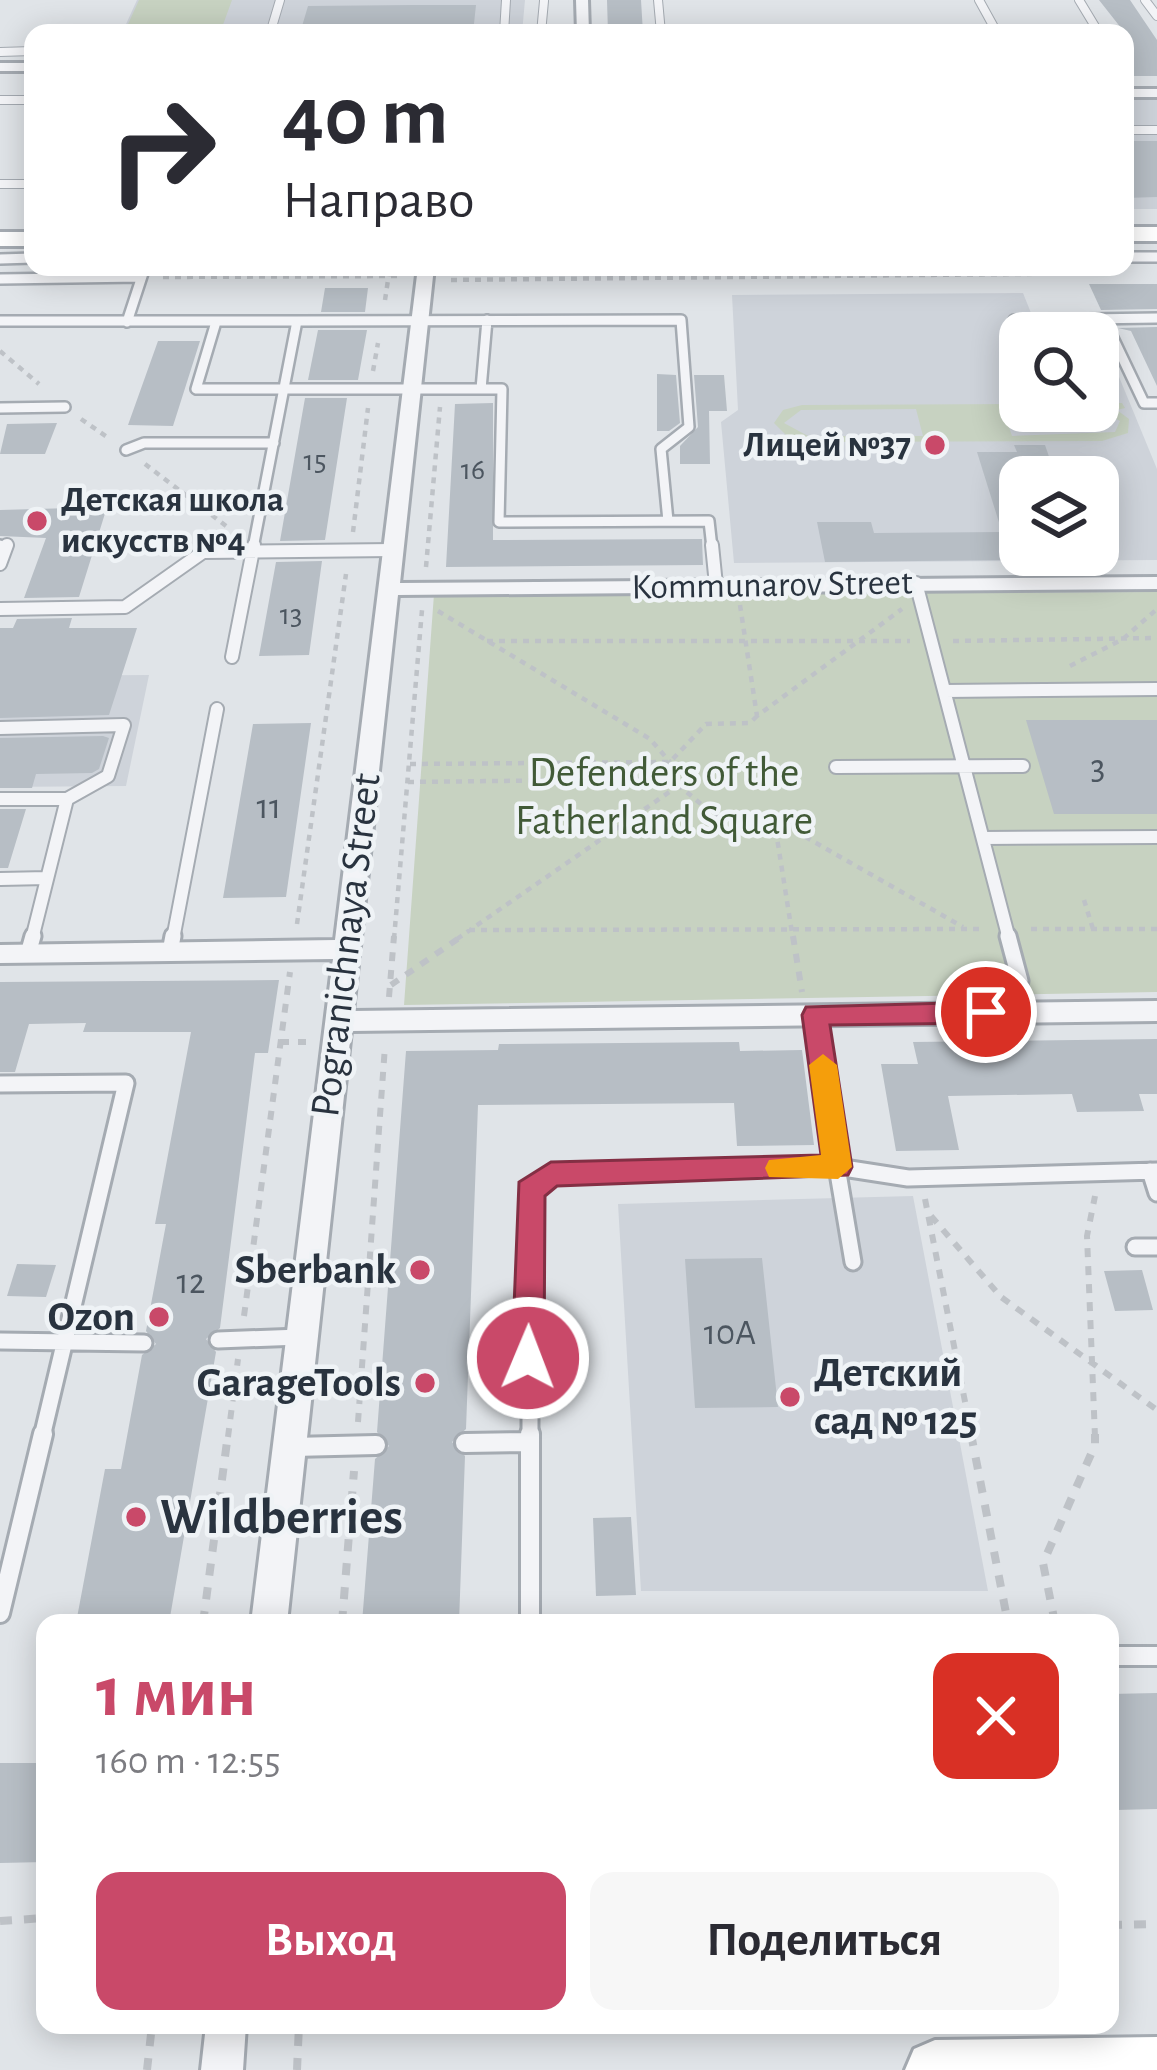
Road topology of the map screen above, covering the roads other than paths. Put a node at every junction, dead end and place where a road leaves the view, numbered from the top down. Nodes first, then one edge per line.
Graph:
1 (1145, 0) edge
2 (1157, 16) edge
3 (61, 276) edge
4 (142, 276) edge
5 (424, 276) edge
6 (0, 279) edge
7 (1157, 318) edge
8 (1119, 319) edge
9 (419, 320) junction
10 (487, 320) junction
11 (0, 321) edge
12 (297, 321) junction
13 (127, 322) junction
14 (216, 322) junction
15 (1119, 350) edge
16 (412, 388) junction
17 (481, 389) junction
18 (285, 390) junction
19 (1157, 403) edge
20 (65, 407) dead end
21 (0, 408) edge
22 (274, 443) junction
23 (126, 450) dead end
24 (668, 521) junction
25 (0, 545) edge
26 (392, 550) junction
27 (254, 552) junction
28 (0, 564) edge
29 (1157, 583) edge
30 (716, 585) junction
31 (387, 590) junction
32 (913, 592) junction
33 (0, 609) edge
34 (232, 657) dead end
35 (1157, 688) edge
36 (945, 691) junction
37 (217, 709) dead end
38 (0, 728) edge
39 (1023, 766) dead end
40 (836, 767) dead end
41 (964, 767) junction
42 (0, 799) edge
43 (67, 799) junction
44 (1157, 837) edge
45 (982, 838) junction
46 (0, 878) edge
47 (46, 878) junction
48 (345, 949) junction
49 (170, 952) junction
50 (0, 954) edge
51 (28, 954) junction
52 (1020, 981) dead end
53 (808, 1003) junction
54 (1157, 1010) edge
55 (337, 1021) junction
56 (0, 1084) edge
57 (838, 1167) junction
58 (1154, 1171) edge
59 (1157, 1193) edge
60 (1135, 1247) dead end
61 (1157, 1247) edge
62 (853, 1262) dead end
63 (300, 1337) junction
64 (218, 1340) dead end
65 (0, 1341) edge
66 (67, 1342) junction
67 (144, 1342) dead end
68 (527, 1442) junction
69 (465, 1443) dead end
70 (376, 1445) dead end
71 (288, 1447) junction
72 (0, 1613) edge
73 (269, 1614) edge
74 (530, 1614) edge
75 (1119, 1656) edge
76 (1157, 1656) edge
77 (225, 2034) edge
78 (1157, 2067) edge
79 (222, 2070) edge
80 (934, 2070) edge

1 - 2 lane
3 - 6 lane
4 - 13 lane
5 - 9 street, Pogranichnaya Street
7 - 8 lane
9 - 10 lane
9 - 12 lane
9 - 16 street, Pogranichnaya Street
10 - 17 lane
10 - 24 lane
11 - 13 lane
12 - 14 lane
12 - 18 lane
13 - 14 lane
14 - 18 lane
15 - 19 lane
16 - 17 lane
16 - 18 lane
16 - 26 street, Pogranichnaya Street
17 - 24 lane
18 - 22 lane
20 - 21 lane
22 - 23 lane
22 - 27 lane
24 - 30 lane
25 - 28 lane
26 - 27 lane
26 - 31 street, Pogranichnaya Street
27 - 33 lane
27 - 34 lane
29 - 32 street, Kommunarov Street
30 - 31 street, Kommunarov Street
30 - 32 street, Kommunarov Street
31 - 48 street, Pogranichnaya Street
32 - 36 lane
35 - 36 lane
36 - 41 lane
37 - 49 lane
38 - 43 lane
39 - 41 lane
40 - 41 lane
41 - 45 lane
42 - 43 lane
43 - 47 lane
44 - 45 lane
45 - 52 lane
46 - 47 lane
47 - 51 lane
48 - 49 street
48 - 55 street, Pogranichnaya Street
49 - 51 street
50 - 51 street
53 - 54 street
53 - 55 street
53 - 57 lane
55 - 63 street, Pogranichnaya Street
56 - 66 lane
57 - 58 lane
57 - 62 lane
57 - 68 lane
58 - 59 lane
60 - 61 lane
63 - 64 lane
63 - 71 street, Pogranichnaya Street
65 - 66 lane
66 - 67 lane
66 - 72 lane
68 - 69 lane
68 - 74 lane
70 - 71 lane
71 - 73 street, Pogranichnaya Street
75 - 76 lane
77 - 79 street
78 - 80 main road

